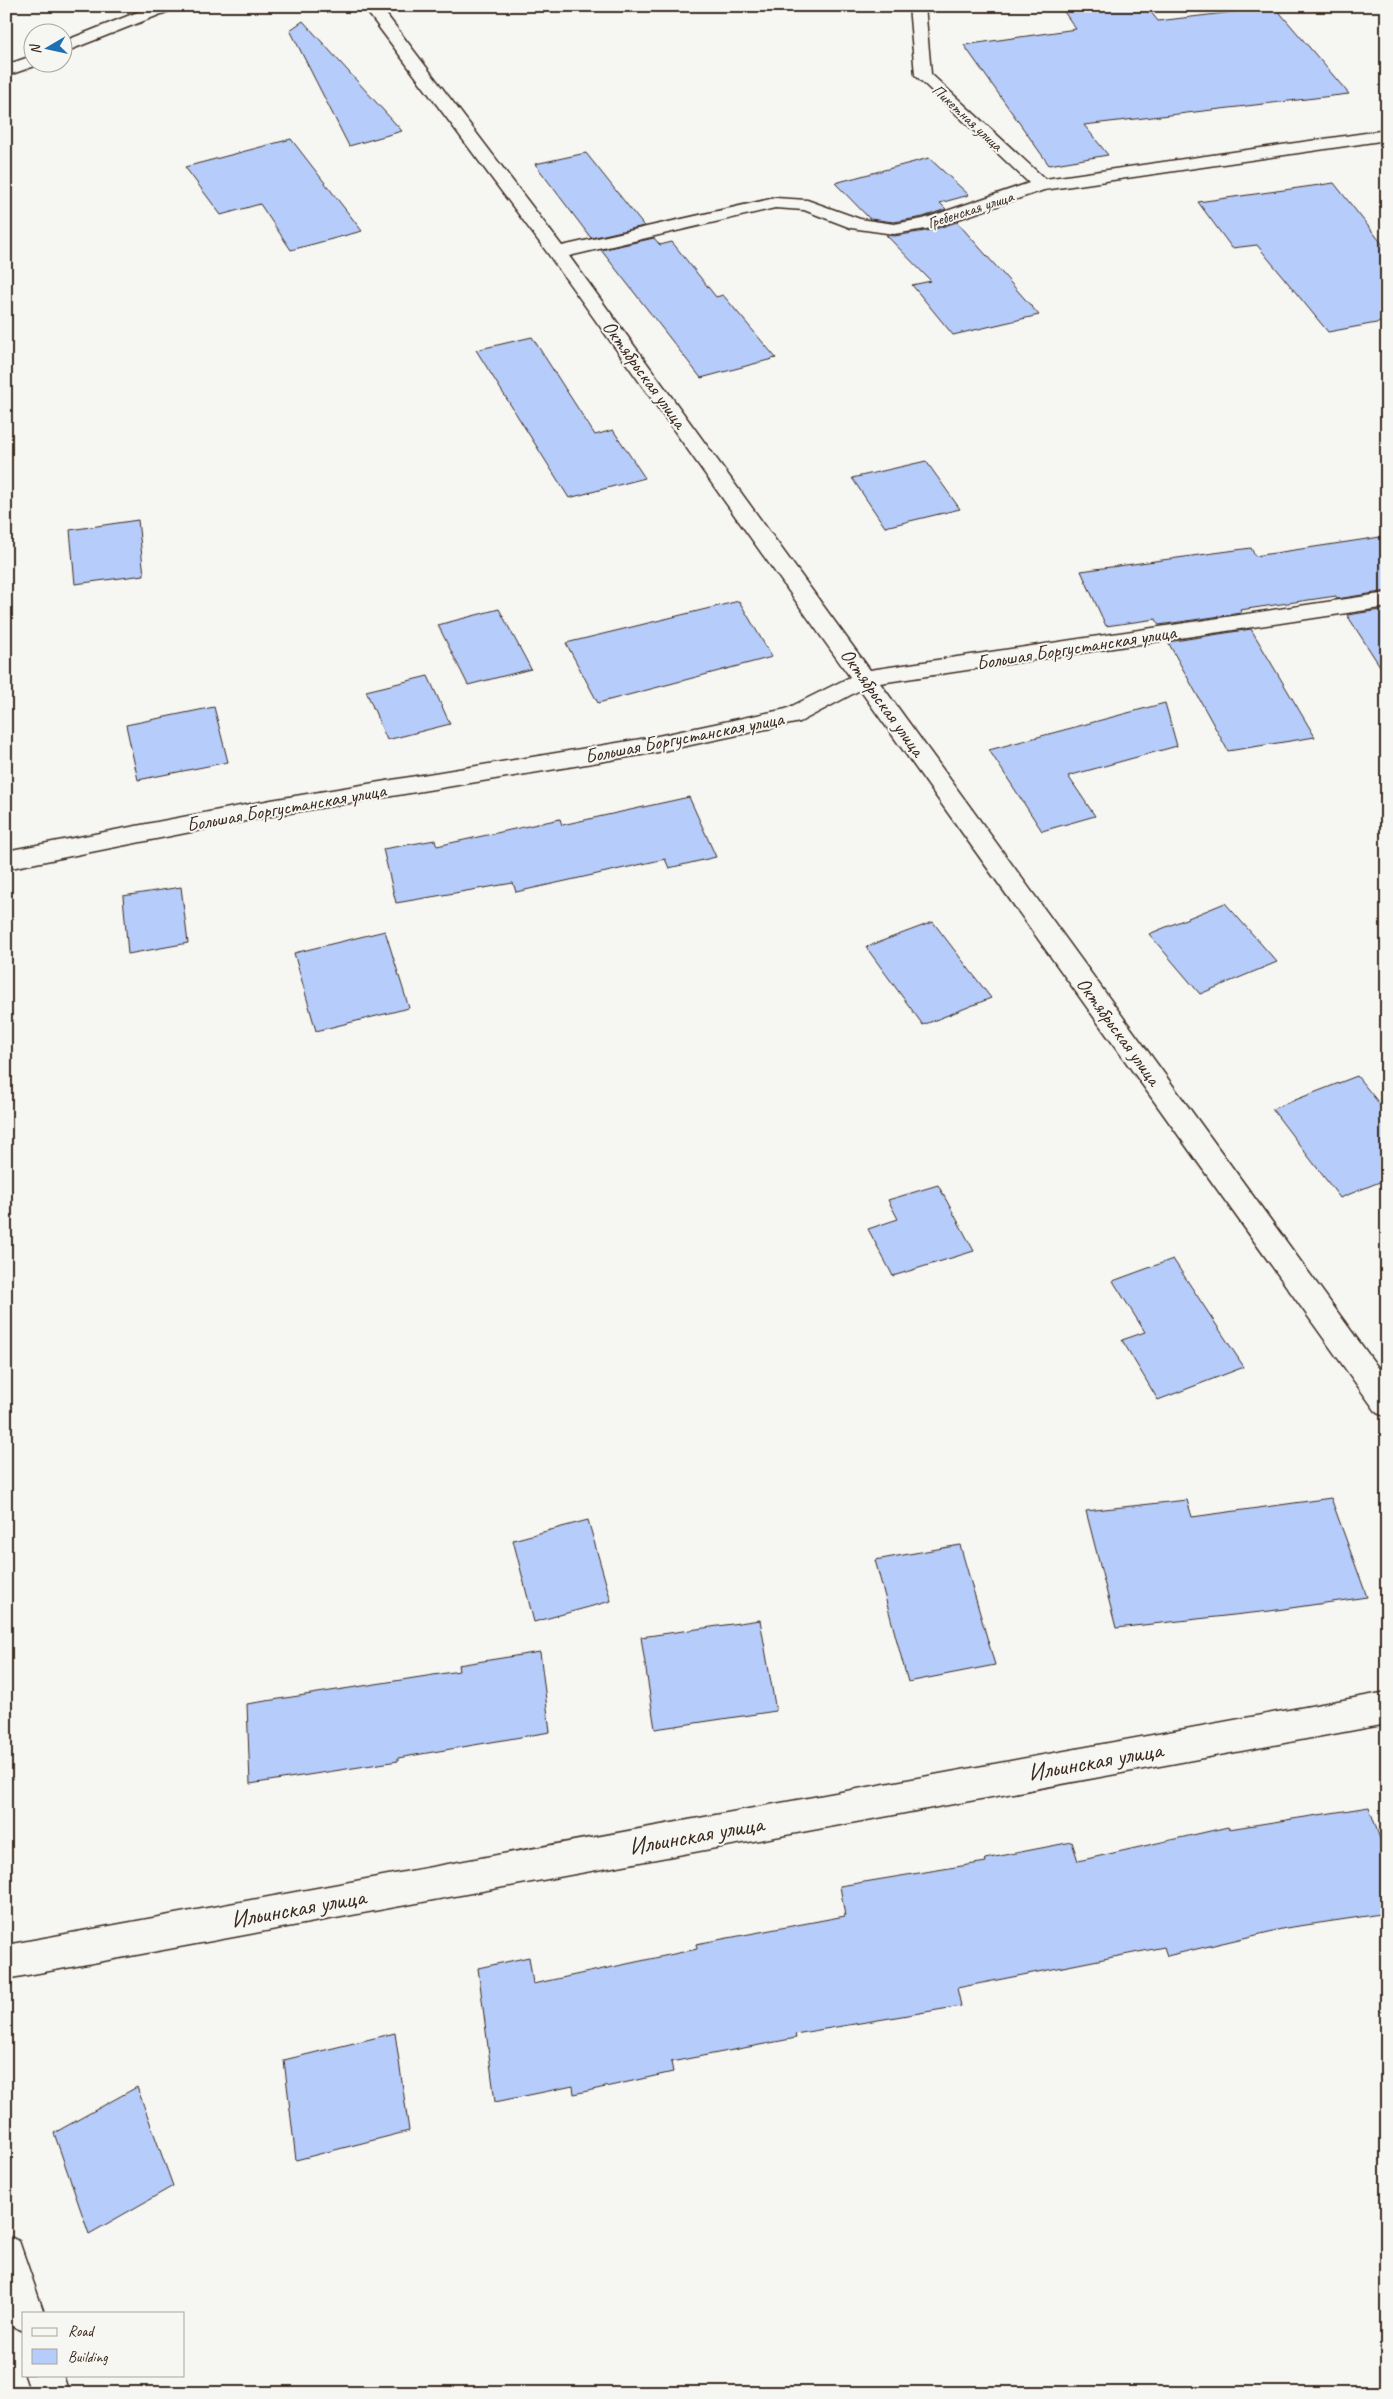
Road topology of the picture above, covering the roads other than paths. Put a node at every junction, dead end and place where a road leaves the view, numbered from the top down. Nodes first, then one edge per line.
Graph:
1 (168, 6) edge
2 (371, 6) edge
3 (917, 6) edge
4 (72, 44) edge
5 (22, 64) edge
6 (6, 71) edge
7 (1383, 140) edge
8 (1041, 185) junction
9 (557, 253) junction
10 (1387, 600) edge
11 (866, 678) junction
12 (6, 860) edge
13 (1387, 1404) edge
14 (1387, 1708) edge
15 (6, 1962) edge
16 (6, 2254) edge
17 (25, 2312) edge
18 (44, 2376) edge
19 (50, 2393) edge

1 - 4 street
2 - 9 street, Октябрьская улица
3 - 8 street, Пикетная улица
5 - 6 street
7 - 8 street, Гребенская улица
8 - 9 street, Гребенская улица
9 - 11 street, Октябрьская улица
10 - 11 street, Большая Боргустанская улица
11 - 12 street, Большая Боргустанская улица
11 - 13 street, Октябрьская улица
14 - 15 street, Ильинская улица
16 - 17 street
18 - 19 street

